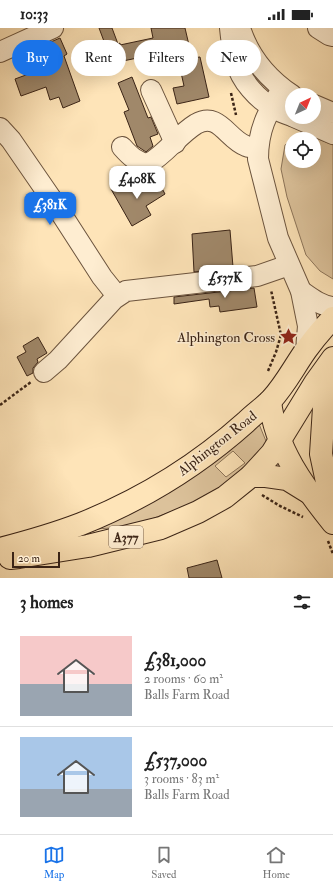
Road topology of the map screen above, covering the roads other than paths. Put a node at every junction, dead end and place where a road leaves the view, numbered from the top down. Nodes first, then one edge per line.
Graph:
1 (53, 28) edge
2 (230, 28) edge
3 (240, 28) edge
4 (318, 28) edge
5 (333, 36) edge
6 (0, 52) edge
7 (151, 90) dead end
8 (285, 90) edge
9 (285, 94) edge
10 (271, 107) junction
11 (321, 108) edge
12 (285, 113) edge
13 (333, 113) edge
14 (309, 124) edge
15 (0, 128) edge
16 (333, 134) edge
17 (175, 143) junction
18 (250, 145) junction
19 (122, 147) dead end
20 (290, 265) junction
21 (301, 291) junction
22 (120, 294) junction
23 (333, 307) edge
24 (333, 318) edge
25 (306, 350) junction
26 (333, 358) edge
27 (333, 362) edge
28 (44, 372) road end
29 (270, 401) junction
30 (280, 442) junction
31 (327, 455) edge
32 (255, 485) junction
33 (309, 493) junction
34 (333, 510) edge
35 (328, 530) edge
36 (0, 549) edge
37 (0, 558) edge

1 - 6 street
2 - 10 street
3 - 8 street
4 - 5 street
7 - 17 street
9 - 10 street
10 - 12 street
10 - 18 street
11 - 13 street
14 - 16 street
15 - 22 street
17 - 18 street
17 - 19 street
18 - 20 street
20 - 21 street
20 - 22 street
21 - 23 street
21 - 25 street
22 - 28 street
24 - 25 main road, Alphington Road / A377
25 - 29 main road, Alphington Road / A377
26 - 30 main road, A377
27 - 31 main road
29 - 30 main road
29 - 36 main road, Alphington Road / A377
30 - 32 main road, A377
30 - 33 main road
31 - 34 main road
32 - 33 main road
32 - 37 main road, A377
33 - 35 main road

